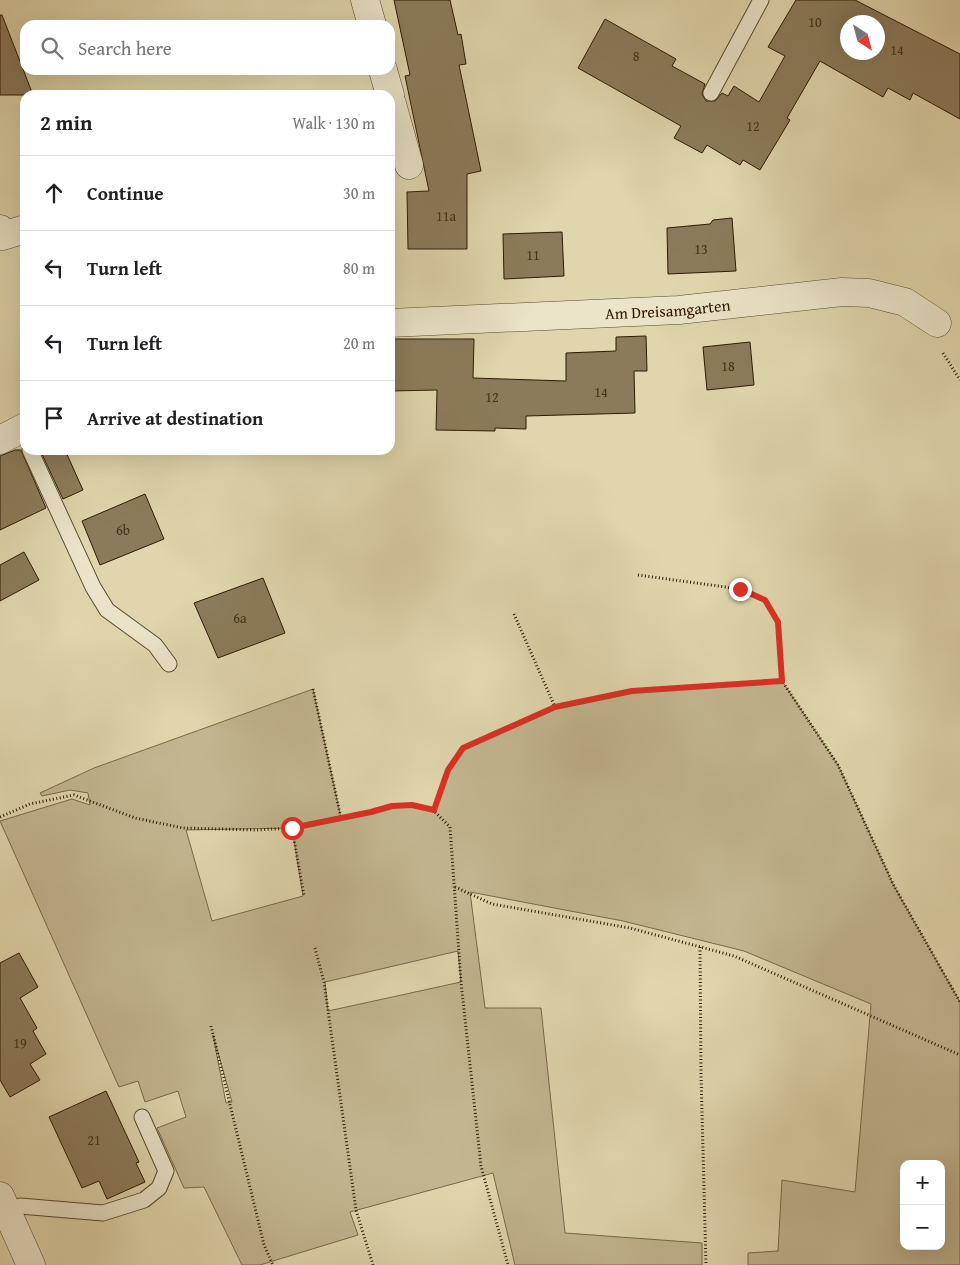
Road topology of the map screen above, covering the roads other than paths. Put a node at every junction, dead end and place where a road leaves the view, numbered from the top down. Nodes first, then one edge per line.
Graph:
1 (365, 0) edge
2 (761, 0) edge
3 (371, 20) edge
4 (384, 75) edge
5 (388, 90) edge
6 (711, 93) dead end
7 (395, 117) edge
8 (409, 165) dead end
9 (0, 229) edge
10 (20, 231) edge
11 (395, 323) edge
12 (937, 323) dead end
13 (29, 455) edge
14 (169, 664) dead end
15 (142, 1117) dead end
16 (4, 1204) edge
17 (32, 1265) edge

1 - 3 street
2 - 6 lane
4 - 5 street
7 - 8 street
9 - 10 street
11 - 12 street, Am Dreisamgarten
13 - 14 lane
15 - 16 lane
16 - 17 street

